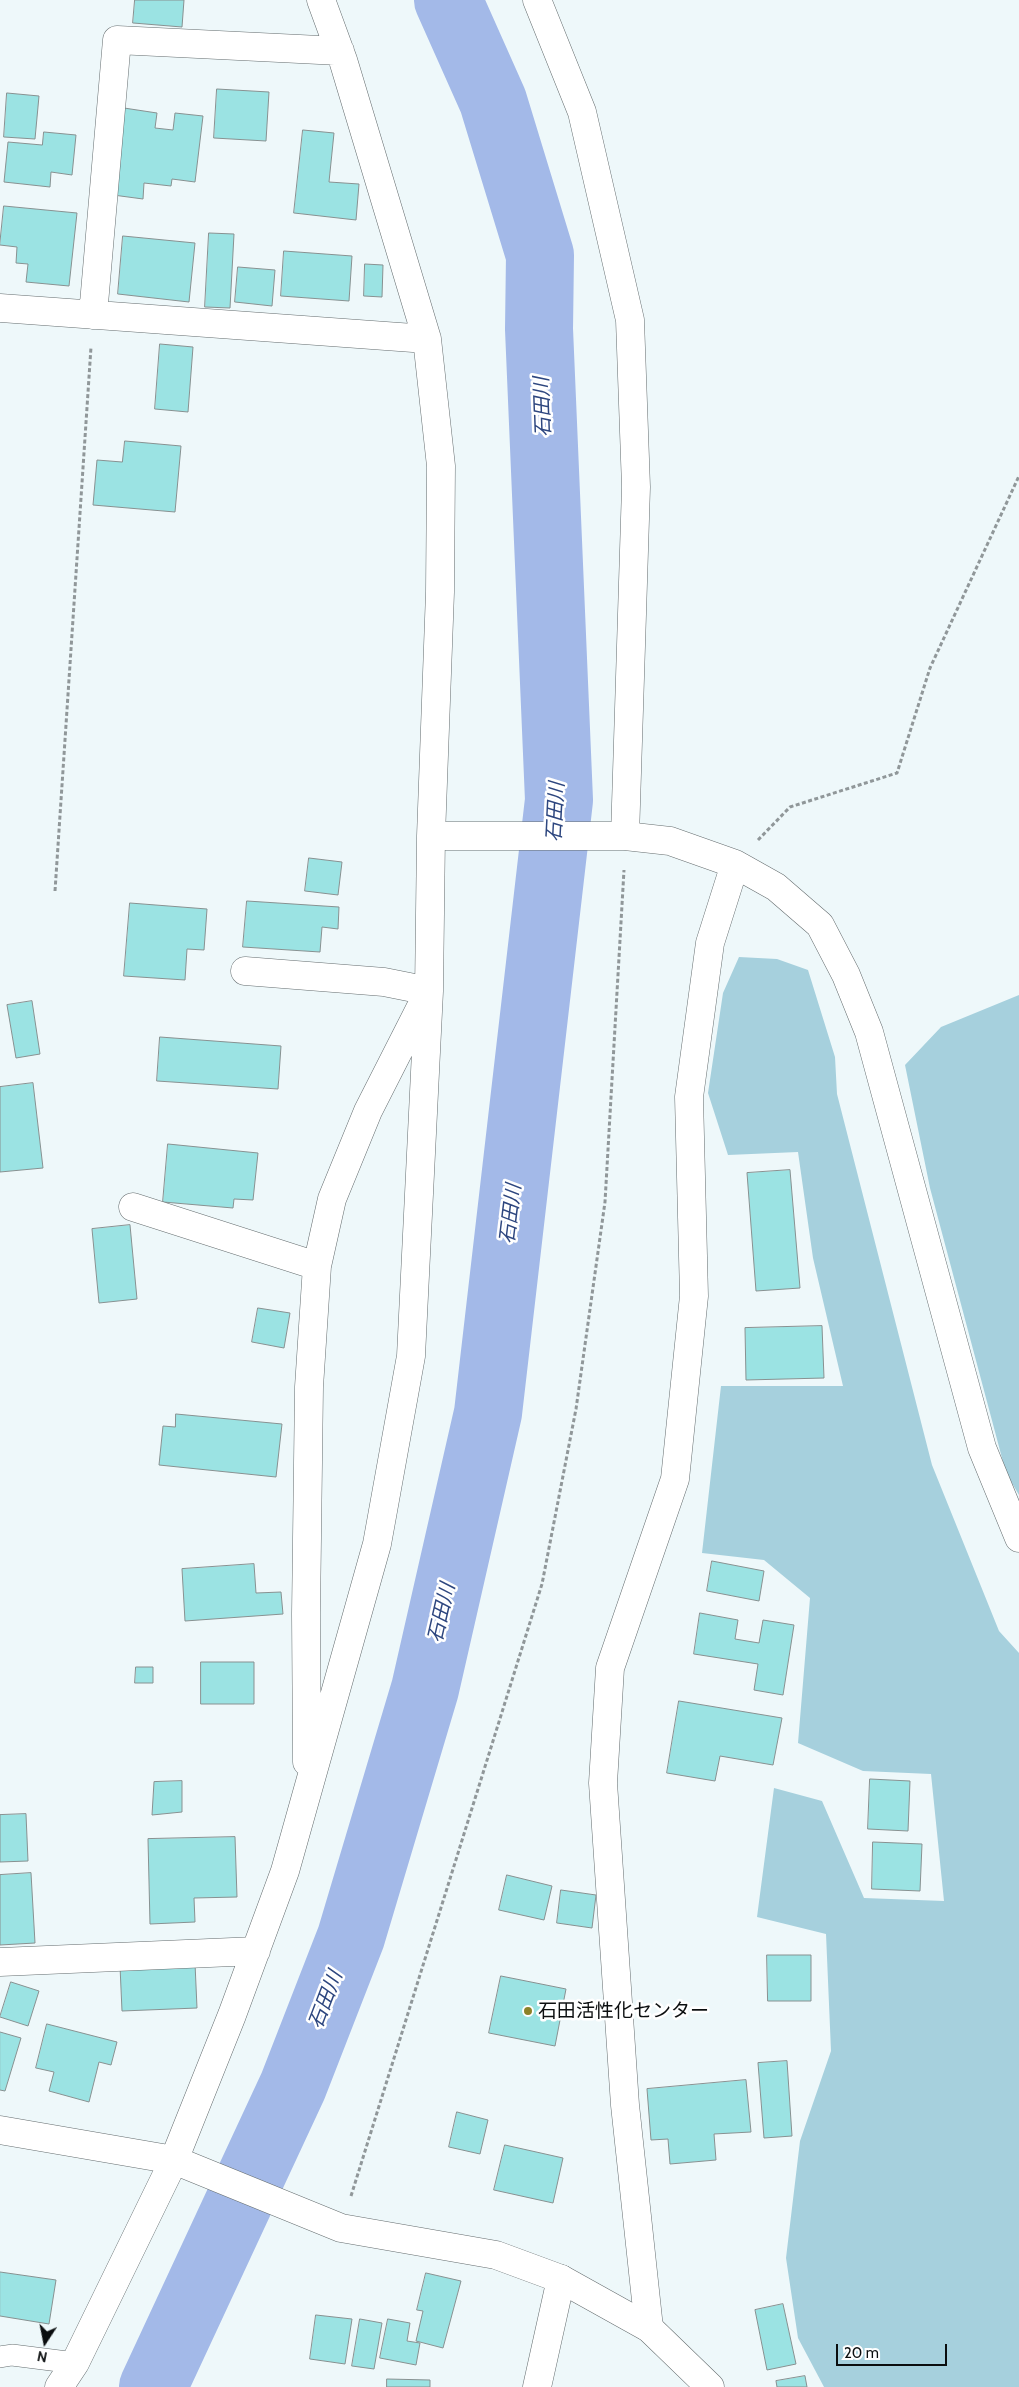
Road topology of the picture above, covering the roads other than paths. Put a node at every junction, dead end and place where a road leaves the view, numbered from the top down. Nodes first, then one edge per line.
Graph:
1 (321, 0) edge
2 (536, 0) edge
3 (340, 51) junction
4 (0, 308) edge
5 (93, 315) junction
6 (427, 339) junction
7 (444, 835) junction
8 (614, 836) junction
9 (735, 864) junction
10 (244, 971) dead end
11 (429, 990) junction
12 (133, 1207) dead end
13 (317, 1266) junction
14 (1019, 1538) edge
15 (307, 1794) junction
16 (256, 1951) junction
17 (0, 1962) edge
18 (0, 2130) edge
19 (185, 2164) junction
20 (561, 2279) junction
21 (648, 2328) junction
22 (0, 2357) edge
23 (76, 2363) junction
24 (59, 2387) edge
25 (537, 2387) edge
26 (710, 2387) edge

1 - 3 street
2 - 8 street
3 - 5 street
3 - 6 street
4 - 5 street
5 - 6 street
6 - 7 street
7 - 8 street
7 - 11 street
8 - 9 street
9 - 14 street
9 - 21 street
10 - 11 street
11 - 13 street
11 - 15 street
12 - 13 street
13 - 15 street
15 - 16 street
16 - 17 street
16 - 19 street
18 - 19 street
19 - 20 street
19 - 23 street
20 - 21 street
20 - 25 street
21 - 26 street
22 - 23 lane
23 - 24 street

